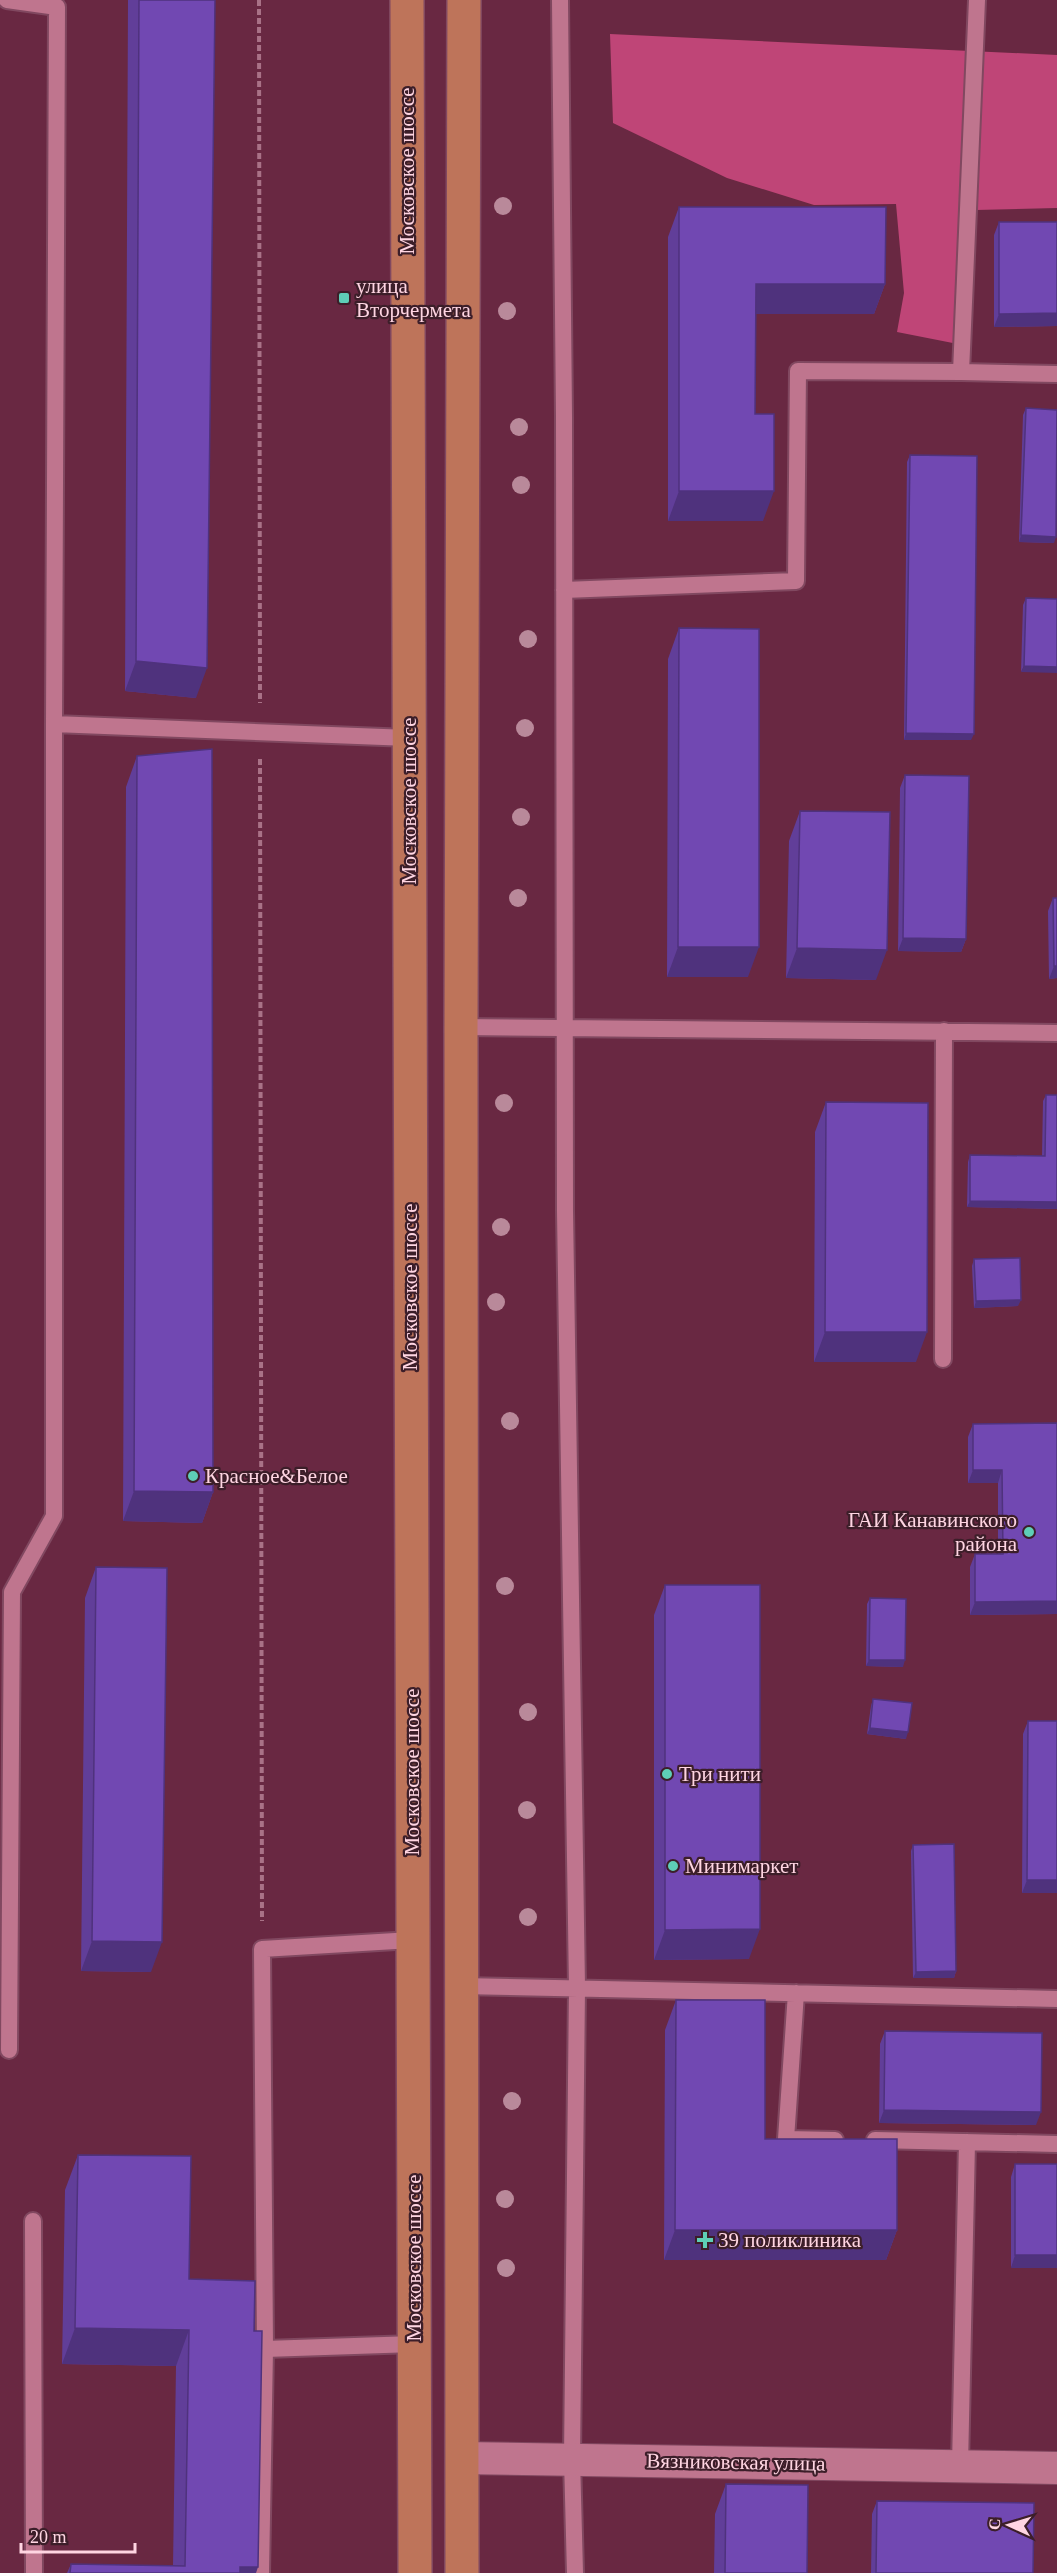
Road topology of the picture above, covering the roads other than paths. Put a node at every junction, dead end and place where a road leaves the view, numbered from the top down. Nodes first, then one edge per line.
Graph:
1 (7, 0) edge
2 (407, 0) edge
3 (464, 0) edge
4 (560, 0) edge
5 (978, 0) edge
6 (961, 372) junction
7 (1057, 374) edge
8 (564, 590) junction
9 (54, 724) junction
10 (409, 738) junction
11 (461, 1027) junction
12 (565, 1028) junction
13 (944, 1031) junction
14 (1057, 1033) edge
15 (943, 1359) dead end
16 (412, 1940) junction
17 (461, 1986) junction
18 (577, 1988) junction
19 (796, 1993) junction
20 (1057, 1999) edge
21 (9, 2050) dead end
22 (967, 2142) junction
23 (1057, 2144) edge
24 (33, 2222) dead end
25 (414, 2344) junction
26 (266, 2349) junction
27 (414, 2458) junction
28 (462, 2458) junction
29 (572, 2459) junction
30 (960, 2466) junction
31 (1057, 2468) edge
32 (34, 2573) edge
33 (261, 2573) edge
34 (415, 2573) edge
35 (462, 2573) edge
36 (575, 2573) edge

1 - 9 lane
2 - 10 main road, Московское шоссе
3 - 11 main road
4 - 8 lane
5 - 6 lane
6 - 7 lane
6 - 8 lane
8 - 12 lane
9 - 10 lane
9 - 21 lane
10 - 16 main road, Московское шоссе
11 - 12 lane
11 - 17 main road
12 - 13 lane
12 - 18 lane
13 - 14 lane
13 - 15 lane
16 - 25 main road, Московское шоссе
16 - 26 lane
17 - 18 lane
17 - 28 main road
18 - 19 lane
18 - 29 lane
19 - 20 lane
19 - 22 lane
22 - 23 lane
22 - 30 lane
24 - 32 lane
25 - 26 lane
25 - 27 main road, Московское шоссе
26 - 33 lane
27 - 28 main road, Вязниковская улица
27 - 34 main road, Московское шоссе
28 - 29 street, Вязниковская улица
28 - 35 main road
29 - 30 street, Вязниковская улица
29 - 36 lane
30 - 31 street, Вязниковская улица

